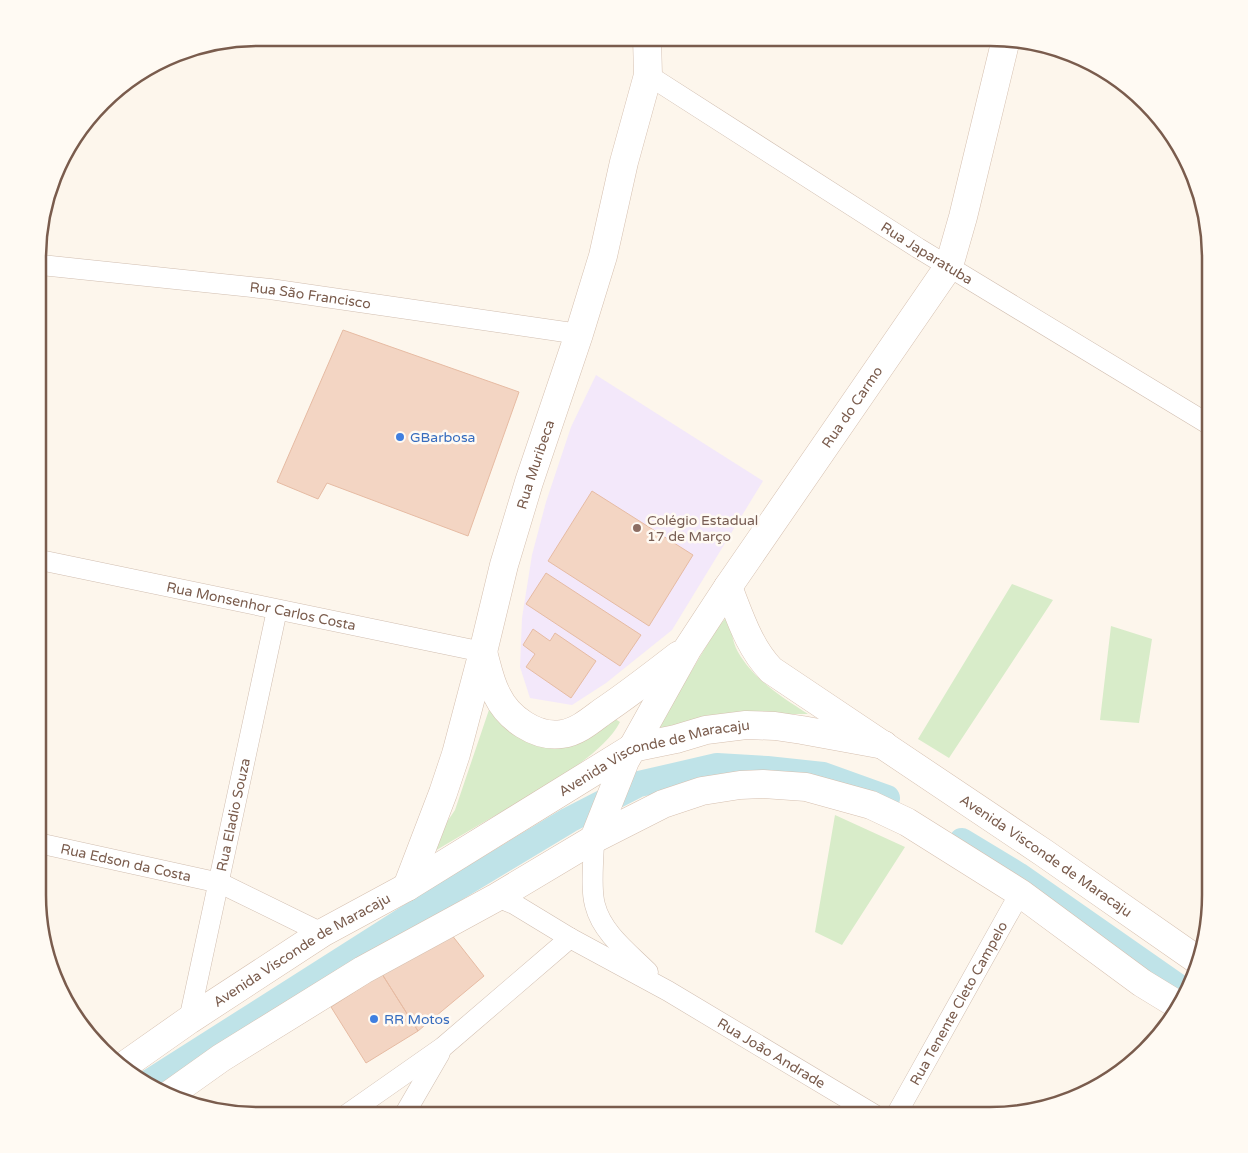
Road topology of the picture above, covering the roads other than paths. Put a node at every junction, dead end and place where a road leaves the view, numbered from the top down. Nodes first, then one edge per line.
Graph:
1 (647, 46) edge
2 (1004, 47) edge
3 (648, 75) junction
4 (46, 266) edge
5 (949, 266) junction
6 (579, 334) junction
7 (1202, 420) edge
8 (46, 561) edge
9 (728, 587) junction
10 (278, 610) junction
11 (688, 648) junction
12 (483, 652) junction
13 (884, 745) junction
14 (629, 754) junction
15 (599, 827) junction
16 (46, 845) edge
17 (220, 883) junction
18 (407, 888) junction
19 (1020, 893) junction
20 (497, 897) junction
21 (322, 933) junction
22 (570, 938) junction
23 (1192, 957) edge
24 (668, 991) junction
25 (1173, 1001) edge
26 (189, 1020) junction
27 (443, 1047) junction
28 (129, 1063) edge
29 (176, 1091) edge
30 (359, 1107) edge
31 (409, 1107) edge
32 (862, 1107) edge
33 (900, 1107) edge

1 - 3 main road, Rua Muribeca
2 - 5 main road, Rua do Carmo
3 - 5 street, Rua Japaratuba
3 - 6 main road, Rua Muribeca
4 - 6 street, Rua São Francisco
5 - 7 street, Rua Japaratuba
5 - 9 main road, Rua do Carmo
6 - 12 main road, Rua Muribeca
8 - 10 street, Rua Monsenhor Carlos Costa
9 - 11 main road, Rua do Carmo
9 - 13 main road
10 - 12 street, Rua Monsenhor Carlos Costa
10 - 17 street, Rua Eladio Souza
11 - 12 main road
11 - 14 main road, Rua do Carmo
12 - 18 main road, Rua Muribeca
13 - 14 main road, Avenida Visconde de Maracaju
13 - 23 main road, Avenida Visconde de Maracaju
14 - 15 main road, Rua do Carmo
14 - 18 main road, Avenida Visconde de Maracaju
15 - 19 main road
15 - 20 main road
15 - 24 street, Rua João Andrade
16 - 17 street, Rua Edson da Costa
17 - 21 street, Rua Edson da Costa
17 - 26 street, Rua Eladio Souza
18 - 21 main road, Avenida Visconde de Maracaju
19 - 25 main road
19 - 33 street, Rua Tenente Cleto Campelo
20 - 22 street, Rua João Andrade
20 - 29 main road
21 - 26 main road, Avenida Visconde de Maracaju
22 - 24 street, Rua João Andrade
22 - 27 street
24 - 32 street, Rua João Andrade
26 - 28 main road, Avenida Visconde de Maracaju
27 - 30 street
27 - 31 street

